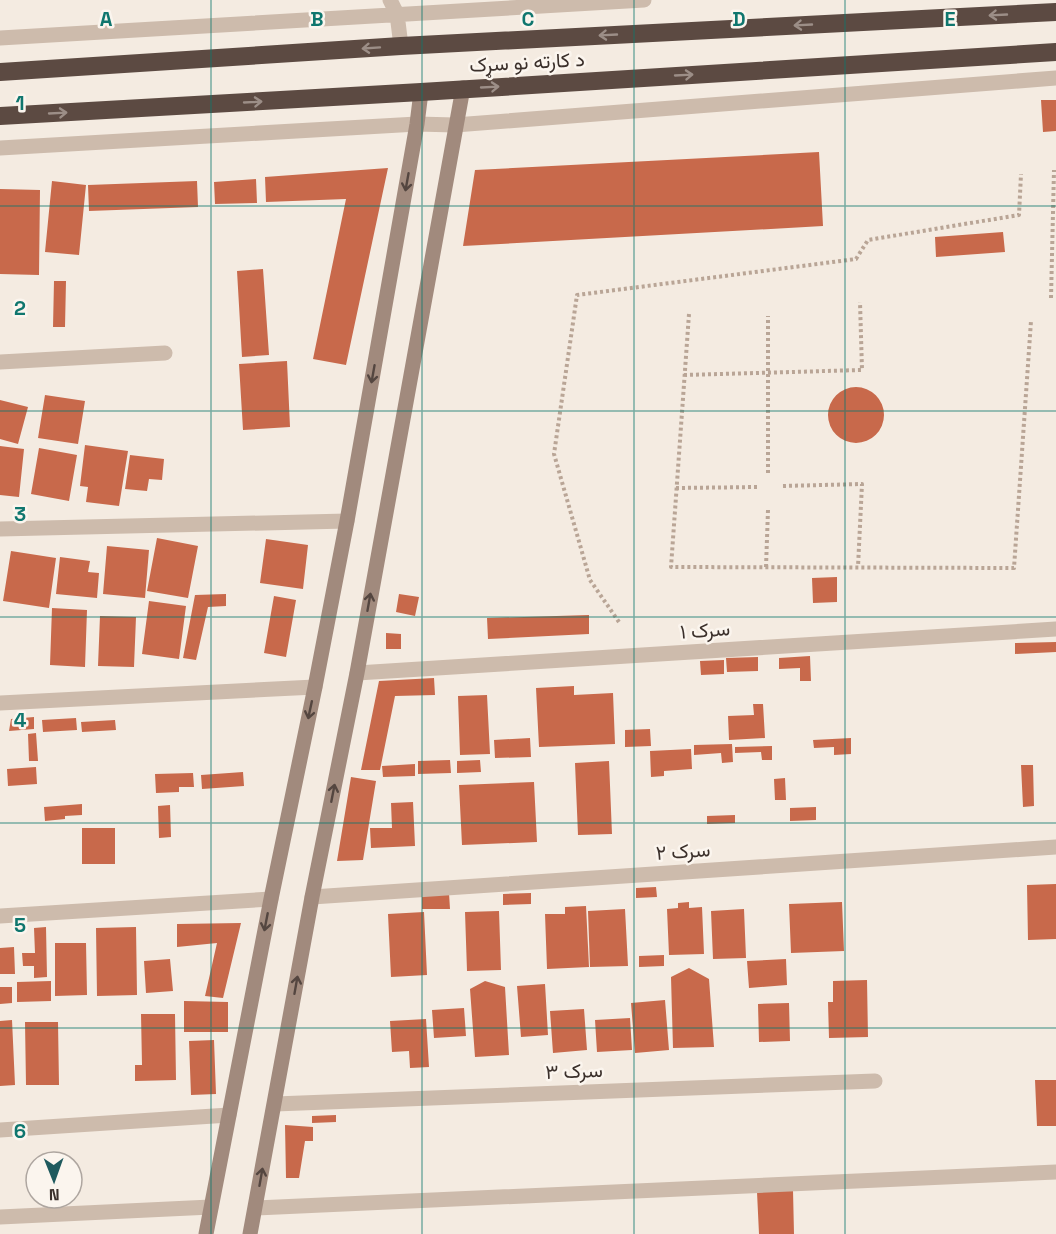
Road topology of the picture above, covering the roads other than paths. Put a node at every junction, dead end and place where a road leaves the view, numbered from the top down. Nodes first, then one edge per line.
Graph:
1 (390, 0) edge
2 (644, 0) edge
3 (543, 3) edge
4 (1056, 12) edge
5 (397, 14) junction
6 (0, 38) edge
7 (400, 46) junction
8 (1056, 52) edge
9 (0, 72) edge
10 (1056, 78) edge
11 (463, 88) junction
12 (421, 92) junction
13 (0, 116) edge
14 (417, 124) junction
15 (455, 125) junction
16 (0, 148) edge
17 (165, 353) dead end
18 (0, 362) edge
19 (347, 520) junction
20 (0, 529) edge
21 (1056, 629) edge
22 (357, 673) junction
23 (315, 687) junction
24 (0, 703) edge
25 (1056, 847) edge
26 (312, 897) junction
27 (270, 899) junction
28 (0, 916) edge
29 (875, 1081) dead end
30 (275, 1104) junction
31 (229, 1115) junction
32 (0, 1130) edge
33 (1056, 1172) edge
34 (211, 1207) junction
35 (255, 1208) junction
36 (0, 1217) edge
37 (206, 1234) edge
38 (250, 1234) edge

1 - 5 street
2 - 3 street
3 - 5 street
4 -> 7 highway, د کارته نو سړک
5 - 6 street
5 - 7 street
7 -> 9 highway, د کارته نو سړک
11 -> 8 highway, د کارته نو سړک
10 - 15 street
11 - 12 highway, د کارته نو سړک
11 - 15 street
13 -> 12 highway, د کارته نو سړک
12 - 14 street
14 - 15 street
14 - 16 street
14 -> 19 street
22 -> 15 street
17 - 18 street
19 - 20 street
19 - 23 street
21 - 22 street, سرک ۱
26 -> 22 street
23 - 24 street
23 -> 27 street
25 - 26 street, سرک ۲
30 -> 26 street
27 - 28 street
27 -> 31 street
29 - 30 street, سرک ۳
35 -> 30 street
31 - 32 street
31 - 34 street
33 - 35 street
34 - 36 street
34 - 37 street
35 - 38 street

